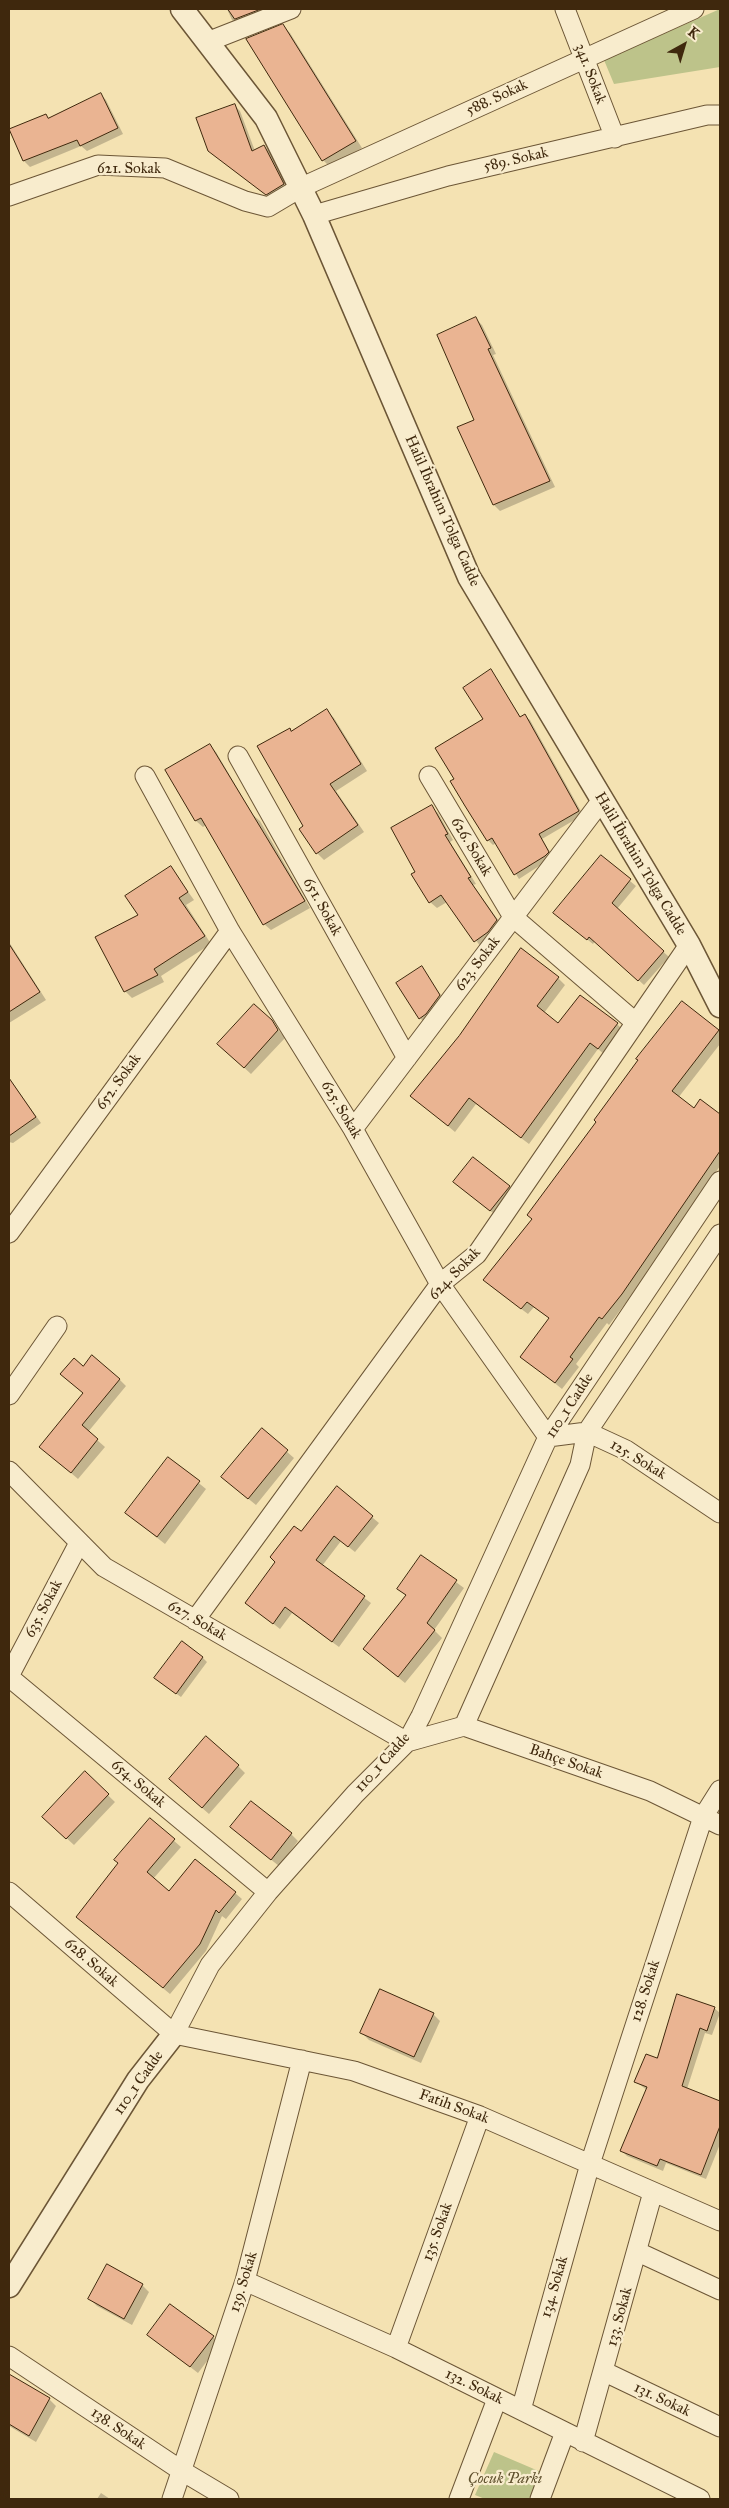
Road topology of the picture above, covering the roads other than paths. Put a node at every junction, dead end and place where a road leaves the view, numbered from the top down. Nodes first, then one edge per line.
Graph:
1 (182, 9) edge
2 (291, 9) edge
3 (565, 9) edge
4 (694, 9) edge
5 (207, 42) junction
6 (584, 58) junction
7 (720, 115) edge
8 (615, 138) junction
9 (300, 188) junction
10 (9, 196) edge
11 (314, 215) junction
12 (238, 756) dead end
13 (145, 776) dead end
14 (429, 776) dead end
15 (602, 800) junction
16 (513, 917) junction
17 (230, 931) junction
18 (689, 945) junction
19 (720, 1006) edge
20 (635, 1022) junction
21 (407, 1058) junction
22 (353, 1129) junction
23 (720, 1181) edge
24 (9, 1233) edge
25 (720, 1234) edge
26 (440, 1284) junction
27 (57, 1326) dead end
28 (9, 1395) edge
29 (587, 1432) junction
30 (548, 1437) junction
31 (9, 1471) edge
32 (720, 1512) edge
33 (79, 1543) junction
34 (194, 1620) junction
35 (9, 1676) edge
36 (464, 1726) junction
37 (406, 1742) junction
38 (720, 1790) edge
39 (712, 1821) edge
40 (9, 1892) edge
41 (268, 1892) junction
42 (174, 2034) junction
43 (302, 2060) junction
44 (480, 2116) junction
45 (590, 2164) junction
46 (653, 2192) junction
47 (720, 2221) edge
48 (638, 2252) junction
49 (245, 2281) junction
50 (9, 2286) edge
51 (720, 2290) edge
52 (396, 2348) junction
53 (9, 2356) edge
54 (604, 2372) junction
55 (497, 2399) junction
56 (520, 2410) junction
57 (720, 2427) edge
58 (565, 2432) junction
59 (583, 2442) junction
60 (182, 2471) junction
61 (462, 2498) edge
62 (172, 2499) edge
63 (229, 2499) edge
64 (540, 2499) edge
65 (700, 2499) edge

1 - 5 street, Halil İbrahim Tolga Cadde
2 - 5 street
3 - 6 street, 341. Sokak
4 - 6 street, 588. Sokak
5 - 9 street, Halil İbrahim Tolga Cadde
6 - 8 street, 341. Sokak
6 - 9 street, 588. Sokak
7 - 8 street, 589. Sokak
8 - 11 street, 589. Sokak
9 - 10 street, 621. Sokak
9 - 11 street, Halil İbrahim Tolga Cadde
11 - 15 street, Halil İbrahim Tolga Cadde
12 - 21 street, 651. Sokak
13 - 17 street, 625. Sokak
14 - 16 street, 626. Sokak
15 - 16 street, 623. Sokak
15 - 18 street, Halil İbrahim Tolga Cadde
16 - 20 street, 626. Sokak
16 - 21 street, 623. Sokak
17 - 22 street, 625. Sokak
17 - 24 street, 652. Sokak
18 - 19 street, Halil İbrahim Tolga Cadde
18 - 20 street, 624. Sokak
20 - 26 street, 624. Sokak
21 - 22 street, 623. Sokak
22 - 26 street, 625. Sokak
23 - 30 street, 110_1 Cadde
25 - 29 street, 110_1 Cadde
26 - 30 street, 625. Sokak
26 - 34 street, 624. Sokak
27 - 28 street
29 - 30 street
29 - 32 street, 125. Sokak
29 - 36 street, 110_1 Cadde
30 - 37 street, 110_1 Cadde
31 - 33 street, 627. Sokak
33 - 34 street, 627. Sokak
33 - 35 street, 635. Sokak
34 - 37 street, 627. Sokak
35 - 41 street, 654. Sokak
36 - 37 street
36 - 39 street, Bahçe Sokak
37 - 41 street, 110_1 Cadde
38 - 39 street, 128. Sokak
39 - 45 street, 128. Sokak
40 - 42 street, 628. Sokak
41 - 42 street, 110_1 Cadde
42 - 43 street, Fatih Sokak
42 - 50 street, 110_1 Cadde
43 - 44 street, Fatih Sokak
43 - 49 street, 139. Sokak
44 - 45 street, Fatih Sokak
44 - 52 street, 135. Sokak
45 - 46 street, Fatih Sokak
45 - 56 street, 134. Sokak
46 - 47 street, Fatih Sokak
46 - 48 street, 133. Sokak
48 - 51 street
48 - 54 street, 133. Sokak
49 - 52 street, 132. Sokak
49 - 60 street, 139. Sokak
52 - 55 street, 132. Sokak
53 - 60 street, 138. Sokak
54 - 57 street, 131. Sokak
54 - 59 street, 133. Sokak
55 - 56 street, 132. Sokak
55 - 61 street
56 - 58 street, 132. Sokak
58 - 59 street, 132. Sokak
58 - 64 street
59 - 65 street, 132. Sokak
60 - 62 street, 139. Sokak
60 - 63 street, 138. Sokak

